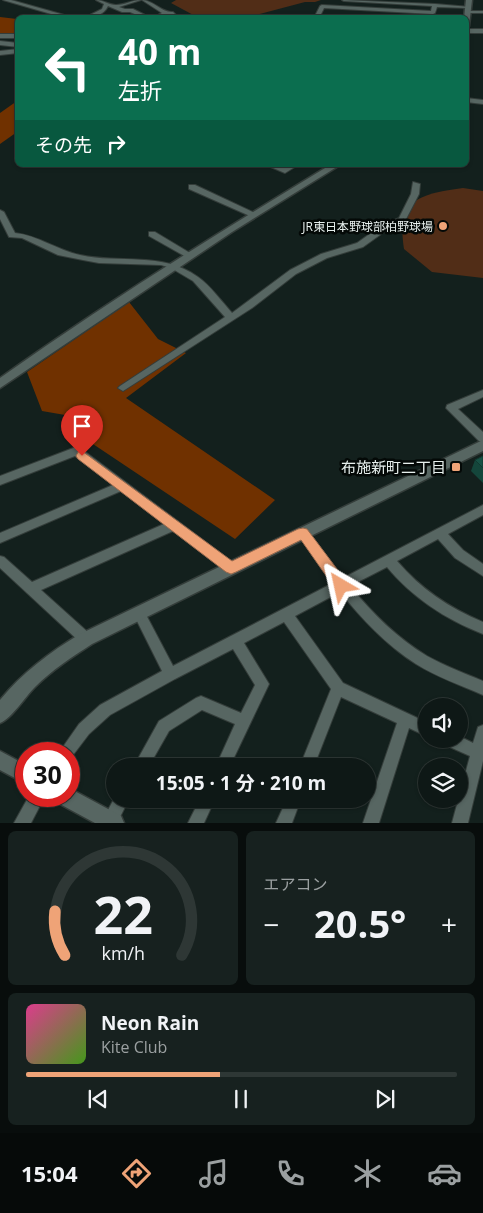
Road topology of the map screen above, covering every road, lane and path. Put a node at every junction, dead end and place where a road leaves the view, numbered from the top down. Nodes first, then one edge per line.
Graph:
1 (5, 0) edge
2 (100, 0) edge
3 (139, 0) edge
4 (144, 0) edge
5 (344, 0) edge
6 (385, 1) edge
7 (107, 4) junction
8 (435, 5) junction
9 (469, 6) edge
10 (114, 8) junction
11 (382, 10) junction
12 (483, 12) edge
13 (137, 13) junction
14 (57, 15) edge
15 (93, 15) edge
16 (131, 15) edge
17 (142, 15) edge
18 (161, 15) edge
19 (318, 15) edge
20 (381, 15) edge
21 (410, 15) edge
22 (433, 15) edge
23 (469, 31) edge
24 (483, 31) edge
25 (0, 36) edge
26 (15, 36) edge
27 (0, 43) edge
28 (15, 48) edge
29 (15, 48) edge
30 (0, 53) edge
31 (469, 95) edge
32 (483, 96) edge
33 (469, 100) edge
34 (483, 102) edge
35 (274, 167) edge
36 (292, 167) edge
37 (332, 167) edge
38 (416, 184) dead end
39 (192, 187) dead end
40 (0, 212) edge
41 (253, 214) junction
42 (152, 234) dead end
43 (191, 256) junction
44 (175, 267) junction
45 (231, 318) junction
46 (0, 384) edge
47 (124, 388) dead end
48 (483, 393) edge
49 (483, 438) edge
50 (483, 445) edge
51 (1, 480) edge
52 (122, 486) junction
53 (483, 510) edge
54 (174, 525) junction
55 (303, 533) junction
56 (440, 533) junction
57 (0, 538) edge
58 (388, 560) junction
59 (0, 561) edge
60 (231, 568) junction
61 (483, 571) edge
62 (341, 586) junction
63 (30, 589) junction
64 (139, 613) junction
65 (286, 614) junction
66 (483, 628) edge
67 (86, 639) junction
68 (235, 641) junction
69 (170, 674) junction
70 (338, 688) junction
71 (483, 688) edge
72 (0, 714) edge
73 (405, 720) junction
74 (244, 721) junction
75 (418, 726) edge
76 (483, 732) edge
77 (74, 742) edge
78 (468, 748) edge
79 (478, 752) junction
80 (146, 758) edge
81 (227, 758) edge
82 (310, 758) edge
83 (0, 760) edge
84 (15, 769) edge
85 (80, 804) edge
86 (31, 807) edge
87 (118, 808) edge
88 (204, 808) edge
89 (290, 808) edge
90 (111, 822) edge
91 (22, 823) edge
92 (196, 823) edge
93 (284, 823) edge
94 (371, 823) edge
95 (460, 823) edge

1 - 14 street
2 - 7 street
3 - 10 street
4 - 18 street
5 - 6 street
6 - 8 street
6 - 11 street
7 - 10 street
7 - 15 street
8 - 9 street
8 - 22 street
9 - 12 street
10 - 13 street
11 - 19 street
11 - 20 street
11 - 21 street
13 - 16 street
13 - 17 street
21 - 22 street
23 - 24 street
25 - 26 street
27 - 28 street
29 - 30 street
31 - 32 street
33 - 34 street
35 - 36 street
37 - 41 street
38 - 45 street
39 - 41 street
40 - 44 street
41 - 43 street
42 - 43 street
43 - 44 street
44 - 45 street
44 - 46 street
45 - 47 street
48 - 49 street
50 - 55 street
51 - 52 street
52 - 54 street
52 - 57 street
53 - 56 street
54 - 60 street
54 - 63 street
55 - 60 street
55 - 62 street
56 - 58 street
56 - 61 street
58 - 62 street
58 - 66 street
59 - 63 street
60 - 64 street
62 - 65 street
62 - 71 street
63 - 67 street
64 - 67 street
64 - 69 street
65 - 68 street
65 - 70 street
67 - 72 street
68 - 69 street
68 - 74 street
69 - 77 street
70 - 73 street
70 - 82 street
73 - 75 street
73 - 94 street
74 - 80 street
74 - 81 street
76 - 79 street
78 - 79 street
79 - 95 street
83 - 84 street
85 - 90 street
86 - 91 street
87 - 90 street
88 - 92 street
89 - 93 street

